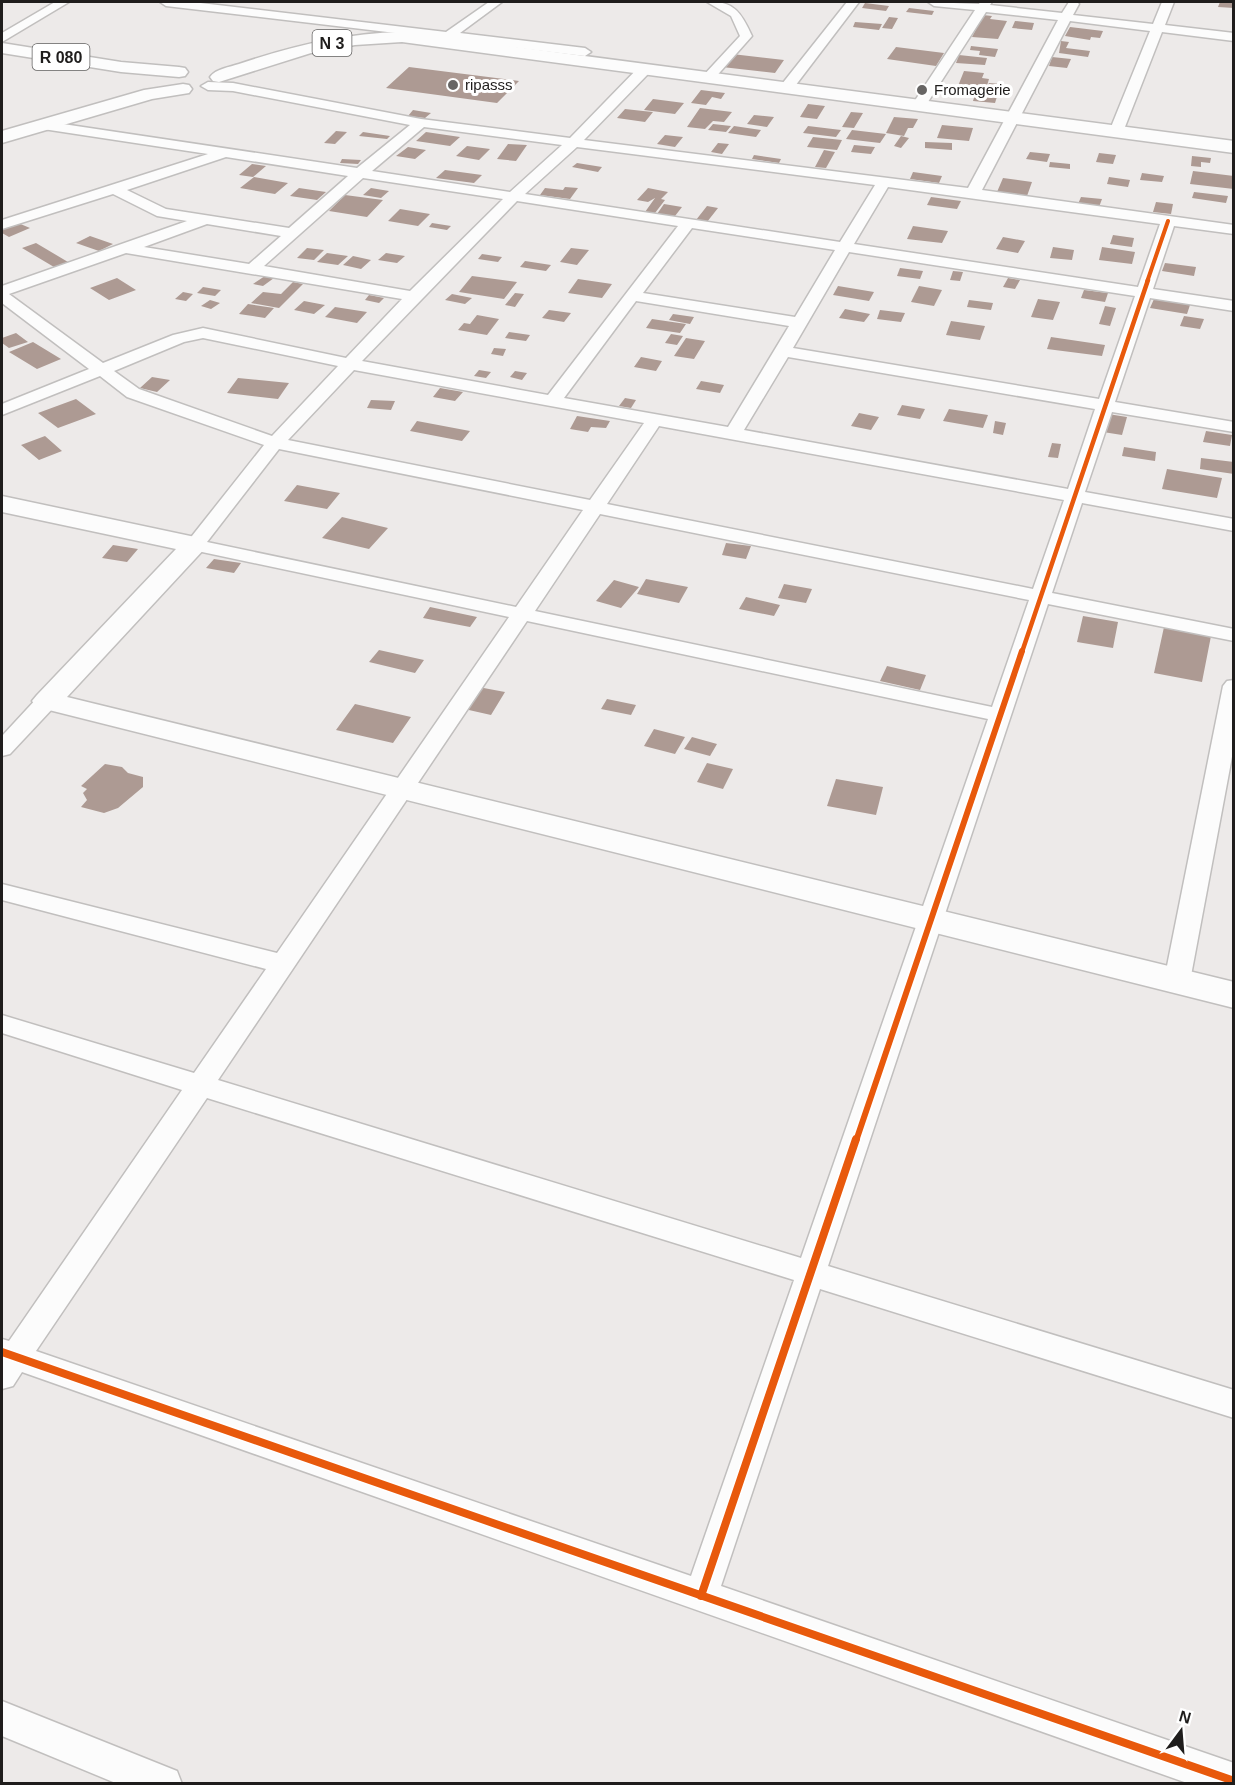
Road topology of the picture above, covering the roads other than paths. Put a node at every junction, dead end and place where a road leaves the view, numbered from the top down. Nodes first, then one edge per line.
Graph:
1 (63, 2) edge
2 (166, 2) edge
3 (242, 2) edge
4 (496, 2) edge
5 (713, 2) edge
6 (853, 2) edge
7 (934, 2) edge
8 (1074, 2) edge
9 (1168, 2) edge
10 (984, 4) edge
11 (230, 10) junction
12 (1066, 17) junction
13 (1157, 28) junction
14 (1233, 37) edge
15 (2, 38) edge
16 (446, 38) junction
17 (2, 48) edge
18 (585, 52) dead end
19 (645, 69) junction
20 (708, 77) junction
21 (213, 78) junction
22 (174, 81) junction
23 (787, 87) junction
24 (919, 105) junction
25 (1013, 118) junction
26 (421, 123) junction
27 (43, 125) junction
28 (1116, 132) junction
29 (2, 137) edge
30 (574, 142) junction
31 (1233, 147) edge
32 (228, 153) junction
33 (360, 172) junction
34 (884, 181) junction
35 (112, 188) junction
36 (974, 193) junction
37 (514, 196) junction
38 (162, 213) junction
39 (205, 220) junction
40 (1168, 221) junction
41 (687, 224) junction
42 (2, 225) edge
43 (1233, 230) edge
44 (292, 233) junction
45 (169, 234) junction
46 (125, 248) junction
47 (845, 248) junction
48 (252, 269) junction
49 (2, 293) edge
50 (1143, 294) junction
51 (414, 296) junction
52 (632, 296) junction
53 (1233, 306) edge
54 (800, 323) junction
55 (783, 351) junction
56 (351, 364) junction
57 (102, 370) junction
58 (553, 400) junction
59 (1105, 406) junction
60 (2, 410) edge
61 (655, 419) junction
62 (1233, 427) edge
63 (734, 434) junction
64 (275, 444) junction
65 (1074, 496) junction
66 (2, 504) edge
67 (594, 508) junction
68 (1233, 525) edge
69 (195, 544) junction
70 (1041, 597) junction
71 (522, 614) junction
72 (1233, 635) edge
73 (1233, 686) edge
74 (48, 701) junction
75 (1000, 715) junction
76 (2, 749) edge
77 (402, 789) junction
78 (2, 892) edge
79 (931, 920) junction
80 (282, 964) junction
81 (1177, 981) junction
82 (1233, 995) edge
83 (2, 1024) edge
84 (200, 1085) junction
85 (811, 1273) junction
86 (6, 1362) edge
87 (1233, 1404) edge
88 (701, 1596) junction
89 (2, 1719) edge
90 (150, 1781) edge
91 (1233, 1781) edge

1 - 15 street
2 - 11 street
3 - 11 street
4 - 16 street
5 - 20 street
6 - 23 street
7 - 10 street
8 - 12 street
9 - 13 street
10 - 12 street
10 - 24 street
11 - 16 street
12 - 13 street
12 - 25 street
13 - 14 street
13 - 28 street
16 - 18 street
16 - 19 main road, N 3
16 - 21 main road, N 3
17 - 22 main road, R 080
19 - 20 main road, N 3
19 - 30 street
20 - 23 main road, N 3
21 - 22 main road
21 - 26 street
22 - 27 main road
23 - 24 main road, N 3
24 - 25 main road, N 3
25 - 28 main road, N 3
25 - 36 street
26 - 30 street
26 - 33 street
27 - 29 main road
27 - 32 street
28 - 31 main road, N 3
30 - 34 street
30 - 37 street
32 - 33 street
32 - 35 street
33 - 37 street
33 - 44 street
34 - 36 street
34 - 47 street
35 - 38 street
35 - 42 street
36 - 40 street
37 - 41 street
37 - 51 street
38 - 39 street
38 - 45 street
39 - 44 street
39 - 45 street
40 - 43 street
40 - 50 street
41 - 47 street
41 - 52 street
44 - 48 street
45 - 46 street
46 - 48 street
46 - 49 street
47 - 50 street
47 - 54 street
48 - 51 street
49 - 57 street
50 - 53 street
50 - 59 street
51 - 56 street
52 - 54 street
52 - 58 street
54 - 55 street
55 - 59 street
55 - 63 street
56 - 57 street
56 - 58 street
56 - 64 street
57 - 60 street
57 - 64 street
58 - 61 street
59 - 62 street
59 - 65 street
61 - 63 street
61 - 67 street
63 - 65 street
64 - 67 street
64 - 69 street
65 - 68 street
65 - 70 street
66 - 69 main road
67 - 70 street
67 - 71 street
69 - 71 street
69 - 74 main road
70 - 72 street
70 - 75 street
71 - 75 street
71 - 77 street
73 - 81 street
74 - 76 street
74 - 77 main road
75 - 79 street
77 - 79 main road
77 - 80 street
78 - 80 street
79 - 81 main road
79 - 85 street
80 - 84 street
81 - 82 main road
83 - 84 street
84 - 85 street
84 - 86 street
85 - 87 street
85 - 88 street
86 - 88 street
88 - 91 street
89 - 90 street

